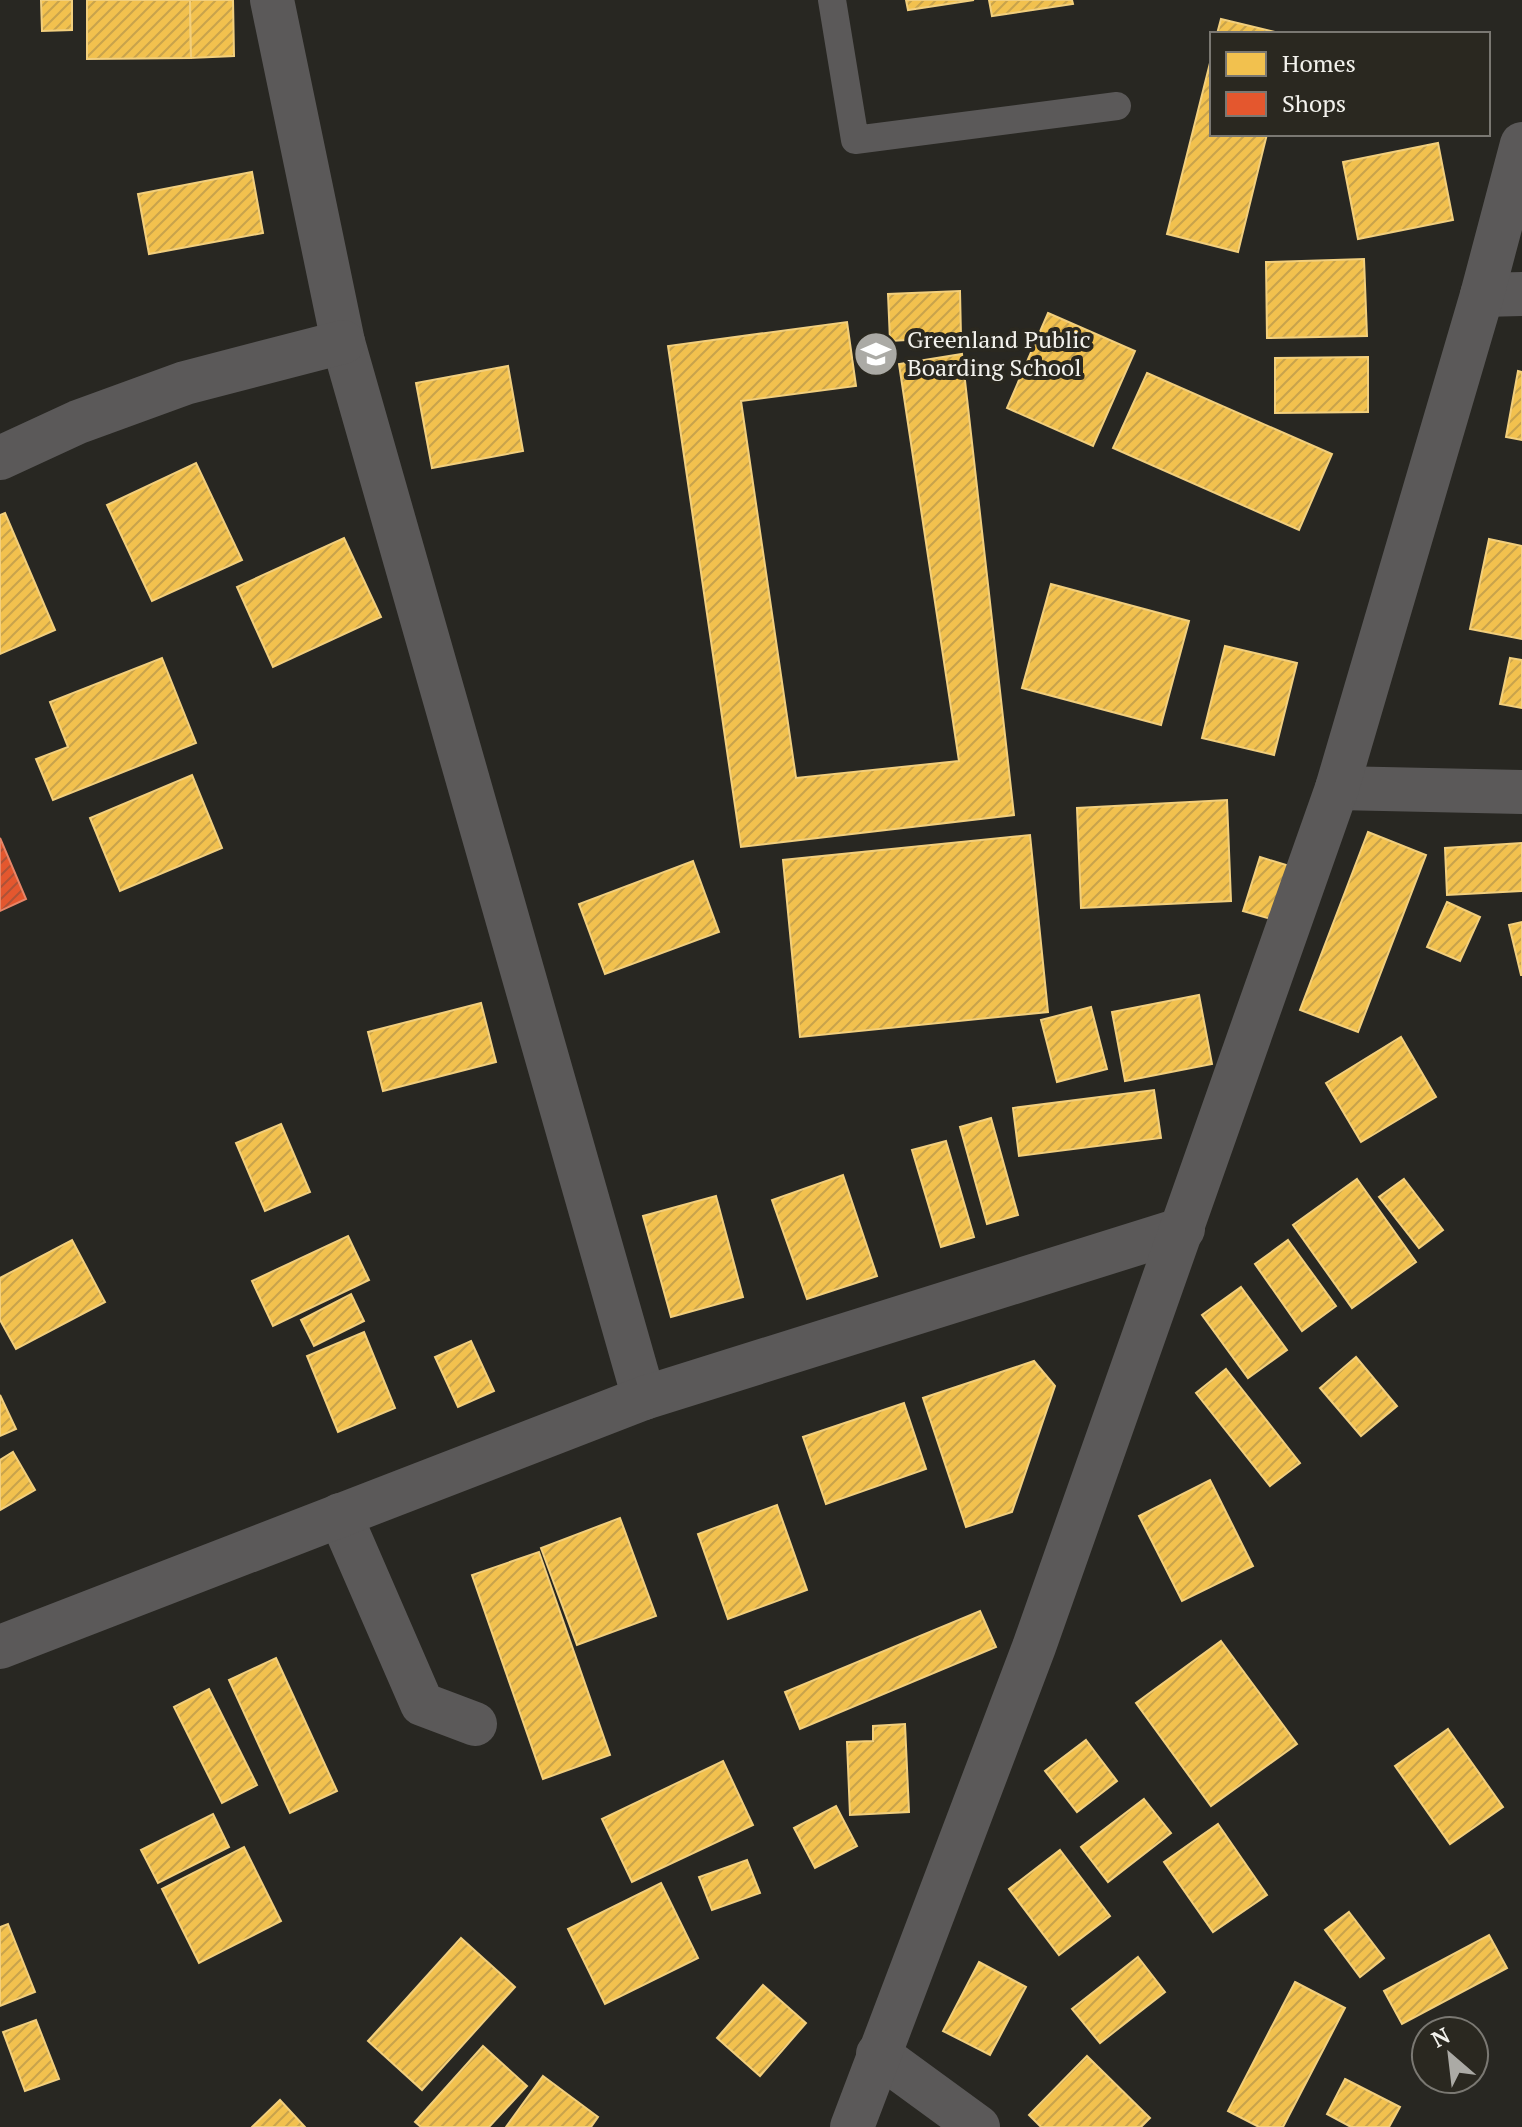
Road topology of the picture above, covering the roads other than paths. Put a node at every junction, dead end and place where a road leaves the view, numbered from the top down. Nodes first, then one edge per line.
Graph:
1 (272, 0) edge
2 (832, 0) edge
3 (1117, 106) dead end
4 (1522, 144) edge
5 (1502, 295) edge
6 (343, 342) junction
7 (0, 458) edge
8 (1337, 788) junction
9 (1522, 792) edge
10 (1183, 1229) junction
11 (644, 1398) junction
12 (340, 1515) junction
13 (0, 1647) edge
14 (475, 1724) dead end
15 (878, 2054) junction
16 (852, 2127) edge
17 (978, 2127) edge

1 - 6 street
2 - 3 lane
4 - 5 street
5 - 8 street
6 - 7 street
6 - 11 street
8 - 9 street
8 - 10 street
10 - 11 street
10 - 15 street
11 - 12 street
12 - 13 street
12 - 14 street
15 - 16 street
15 - 17 street

